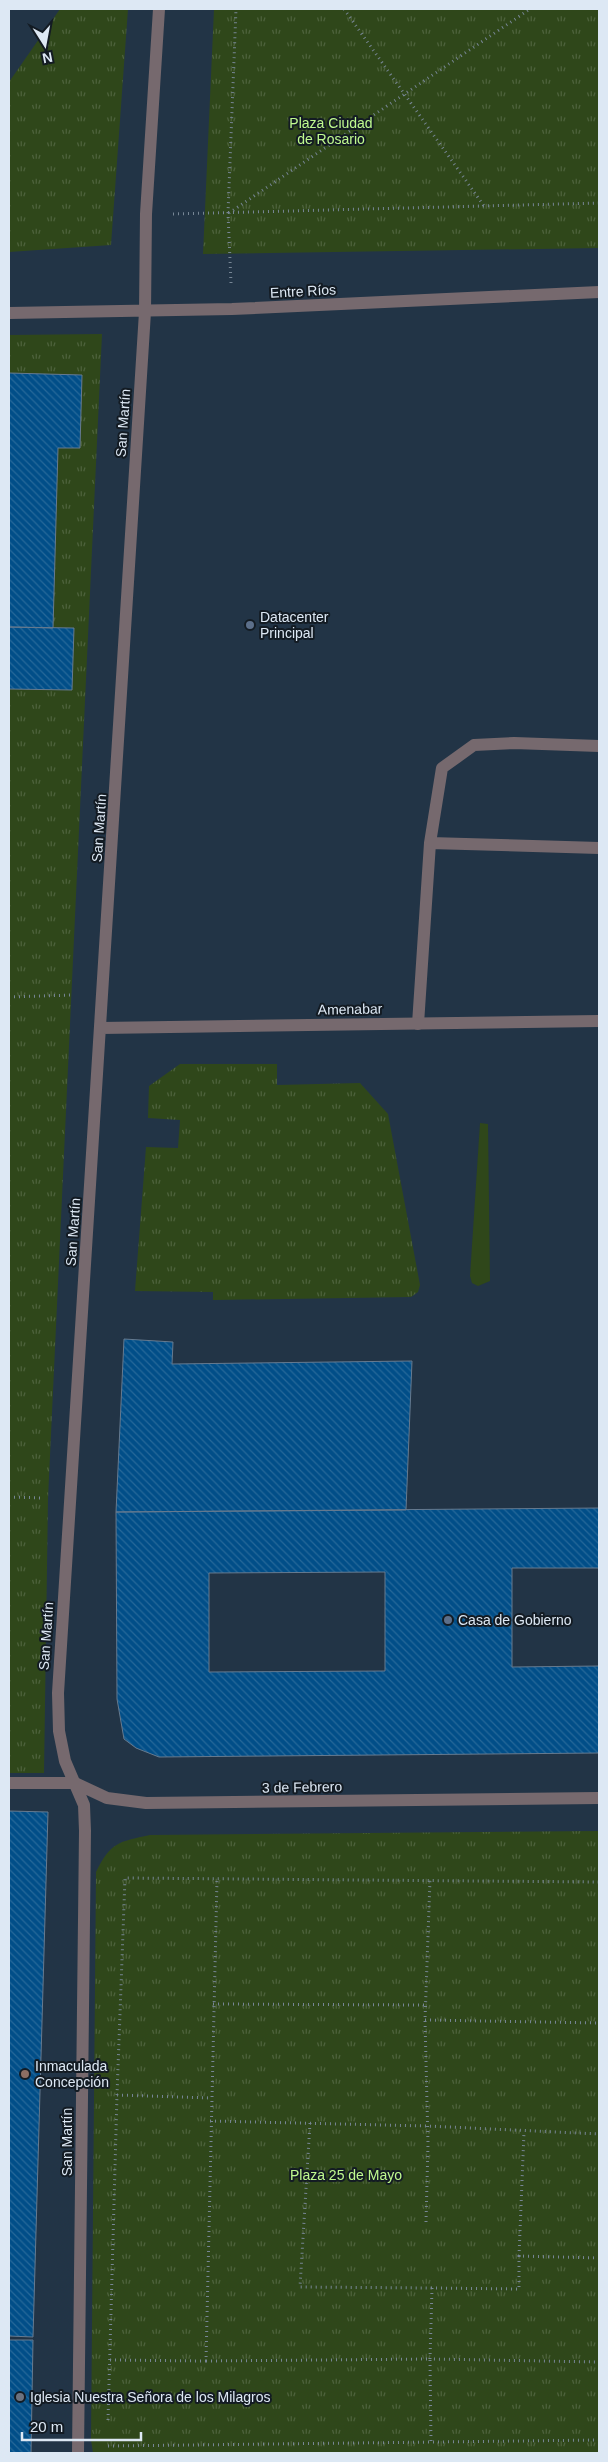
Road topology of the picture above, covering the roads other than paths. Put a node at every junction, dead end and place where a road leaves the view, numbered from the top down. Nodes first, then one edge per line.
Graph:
1 (160, 9) edge
2 (599, 292) edge
3 (145, 312) junction
4 (9, 313) edge
5 (599, 746) edge
6 (430, 843) junction
7 (599, 848) edge
8 (599, 1021) edge
9 (418, 1024) junction
10 (101, 1028) junction
11 (9, 1783) edge
12 (76, 1783) junction
13 (599, 1798) edge
14 (78, 2453) edge

1 - 3 street, San Martín
2 - 3 street, Entre Ríos
3 - 4 street, Entre Ríos
3 - 10 street, San Martín
5 - 6 street
6 - 7 street
6 - 9 street
8 - 9 street, Amenabar
9 - 10 street, Amenabar
10 - 12 street, San Martín
11 - 12 street, 3 de Febrero
12 - 13 street, 3 de Febrero
12 - 14 street, San Martín

